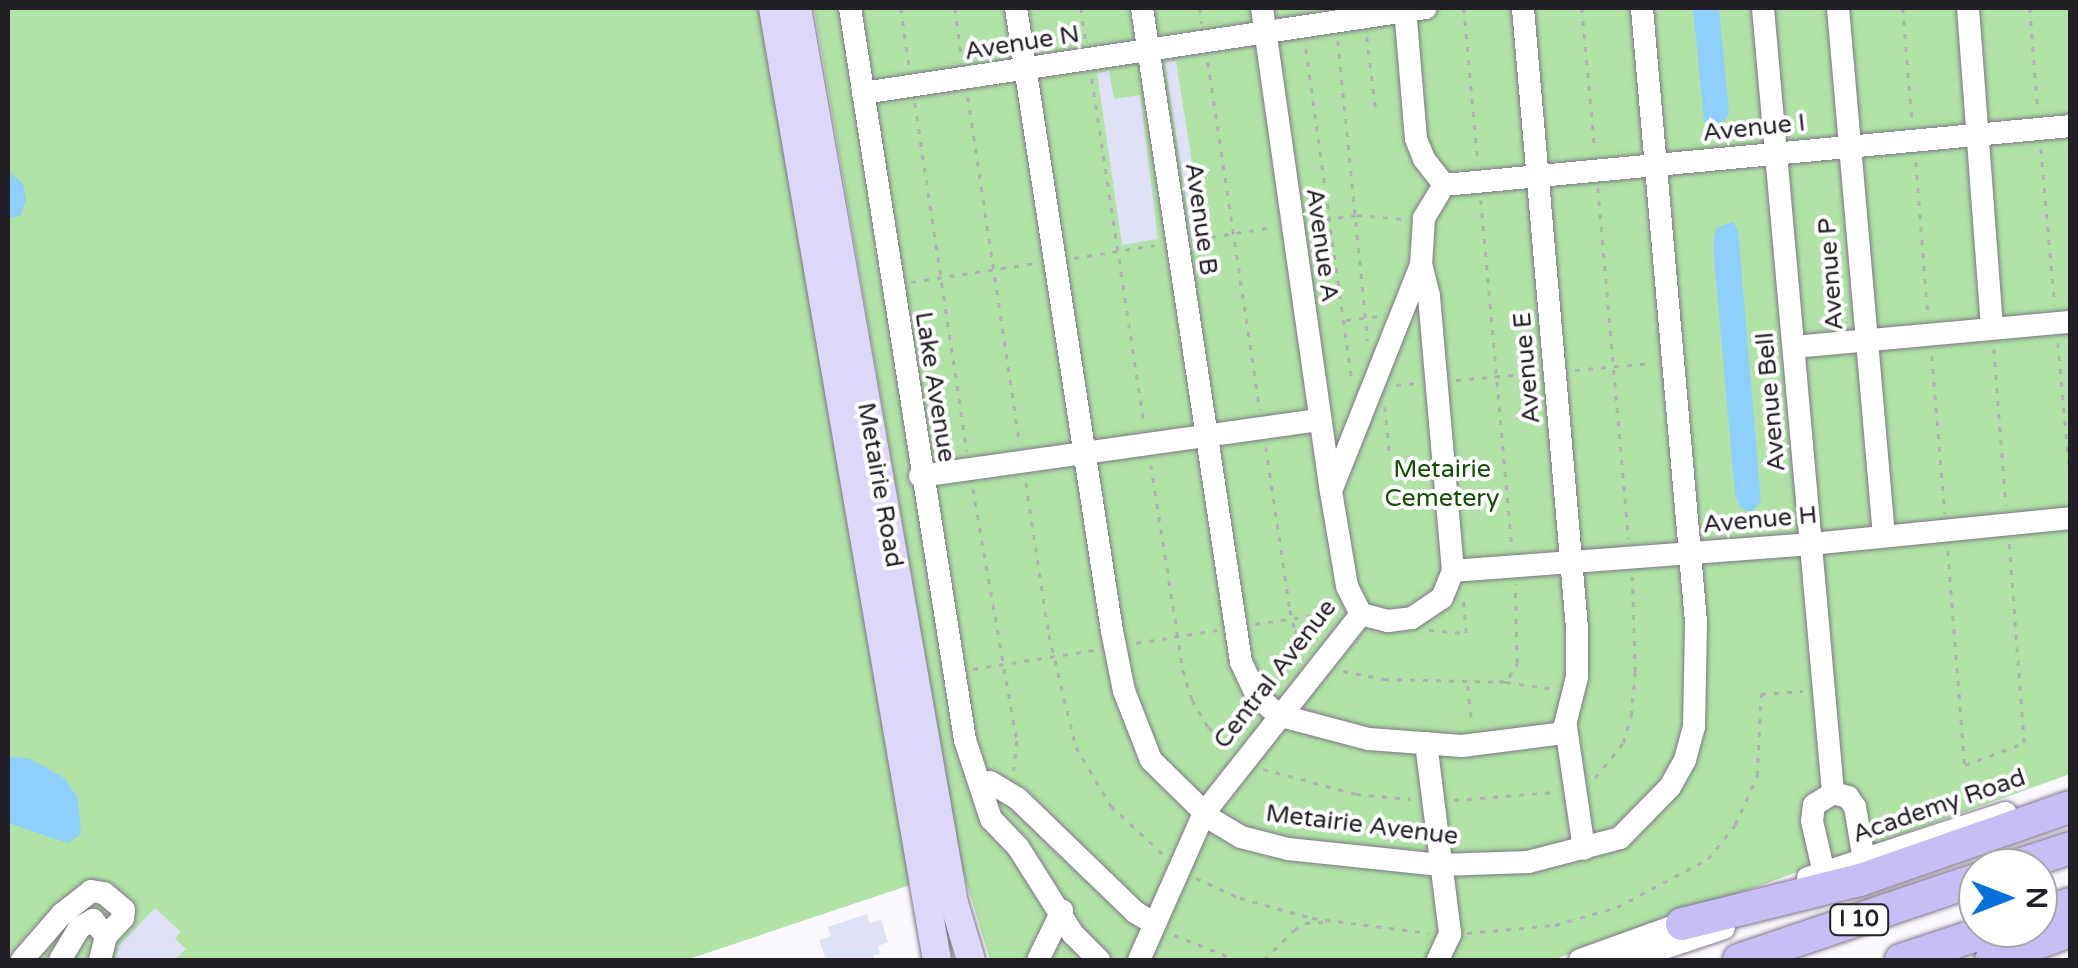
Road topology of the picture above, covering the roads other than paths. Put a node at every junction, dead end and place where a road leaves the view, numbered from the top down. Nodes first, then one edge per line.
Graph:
1 (773, 8) edge
2 (797, 8) edge
3 (850, 8) edge
4 (1016, 8) edge
5 (1142, 8) edge
6 (1523, 8) edge
7 (1642, 8) edge
8 (1764, 8) edge
9 (1838, 8) edge
10 (1968, 8) edge
11 (1412, 9) edge
12 (1263, 19) edge
13 (1149, 50) junction
14 (1026, 71) junction
15 (862, 93) junction
16 (2070, 126) edge
17 (1979, 134) junction
18 (1849, 146) junction
19 (1777, 153) junction
20 (1656, 166) junction
21 (1538, 176) junction
22 (1444, 185) junction
23 (1422, 265) junction
24 (2064, 322) edge
25 (1992, 328) junction
26 (1864, 340) junction
27 (1794, 347) junction
28 (1320, 420) junction
29 (1204, 438) junction
30 (1085, 454) junction
31 (920, 476) junction
32 (1331, 491) junction
33 (2070, 518) edge
34 (1884, 536) junction
35 (1812, 544) junction
36 (1690, 554) junction
37 (1571, 564) junction
38 (1453, 571) junction
39 (1359, 611) junction
40 (1278, 715) junction
41 (1567, 726) junction
42 (1426, 743) junction
43 (989, 781) junction
44 (2070, 791) edge
45 (1833, 792) junction
46 (2070, 807) edge
47 (1204, 813) junction
48 (1584, 849) junction
49 (1864, 860) junction
50 (1440, 865) junction
51 (1824, 873) junction
52 (1958, 886) edge
53 (1781, 900) junction
54 (1062, 911) junction
55 (1156, 924) junction
56 (1682, 924) junction
57 (2070, 931) edge
58 (106, 936) junction
59 (1958, 941) edge
60 (22, 960) edge
61 (60, 960) edge
62 (100, 960) edge
63 (937, 960) edge
64 (970, 960) edge
65 (1038, 960) edge
66 (1099, 960) edge
67 (1139, 960) edge
68 (1438, 960) edge
69 (1580, 960) edge
70 (1628, 960) edge
71 (1739, 960) edge
72 (1900, 960) edge
73 (1992, 960) edge

1 - 63 main road, Metairie Road
2 - 64 main road, Metairie Road
3 - 15 street, Lake Avenue
4 - 14 street, Metairie Avenue
5 - 13 street, Avenue B
6 - 21 street, Avenue E
7 - 20 street, Metairie Avenue
8 - 19 street, Avenue Bell
9 - 18 street, Avenue P
10 - 17 street
11 - 12 street, Avenue N
11 - 22 street
12 - 13 street, Avenue N
12 - 28 street, Avenue A
13 - 14 street, Avenue N
13 - 29 street, Avenue B
14 - 15 street, Avenue N
14 - 30 street, Metairie Avenue
15 - 31 street, Lake Avenue
16 - 17 street, Avenue I
17 - 18 street, Avenue I
17 - 25 street
18 - 19 street, Avenue I
18 - 26 street, Avenue P
19 - 20 street, Avenue I
19 - 27 street, Avenue Bell
20 - 21 street, Avenue I
20 - 36 street, Metairie Avenue
21 - 22 street, Avenue I
21 - 37 street, Avenue E
22 - 23 street
23 - 32 street
23 - 38 street
24 - 25 street
25 - 26 street
26 - 27 street
26 - 34 street, Avenue P
27 - 35 street, Avenue Bell
28 - 29 street
28 - 32 street, Avenue A
29 - 30 street
29 - 40 street
30 - 31 street
30 - 47 street, Metairie Avenue
31 - 43 street, Lake Avenue
32 - 39 street, Central Avenue
33 - 34 street, Avenue H
34 - 35 street, Avenue H
35 - 36 street, Avenue H
35 - 45 street, Avenue Bell
36 - 37 street, Avenue H
36 - 48 street, Metairie Avenue
37 - 38 street, Avenue H
37 - 41 street, Avenue E
38 - 39 street
39 - 40 street, Central Avenue
40 - 42 street
40 - 47 street, Central Avenue
41 - 42 street
41 - 48 street, Avenue E
42 - 50 street
43 - 54 street, Lake Avenue
43 - 55 street
44 - 49 street, Academy Road
45 - 49 street
45 - 51 street
46 - 53 highway
47 - 50 street, Metairie Avenue
47 - 55 street, Central Avenue
48 - 50 street, Metairie Avenue
49 - 51 street, Academy Road
50 - 68 street
51 - 53 street
51 - 56 street
52 - 71 highway, I 10
53 - 56 highway
53 - 70 street
54 - 65 street
54 - 66 street, Lake Avenue
55 - 67 street, Central Avenue
56 - 69 street
57 - 73 highway
58 - 60 street
58 - 61 street
58 - 62 street
59 - 72 highway, I 10

